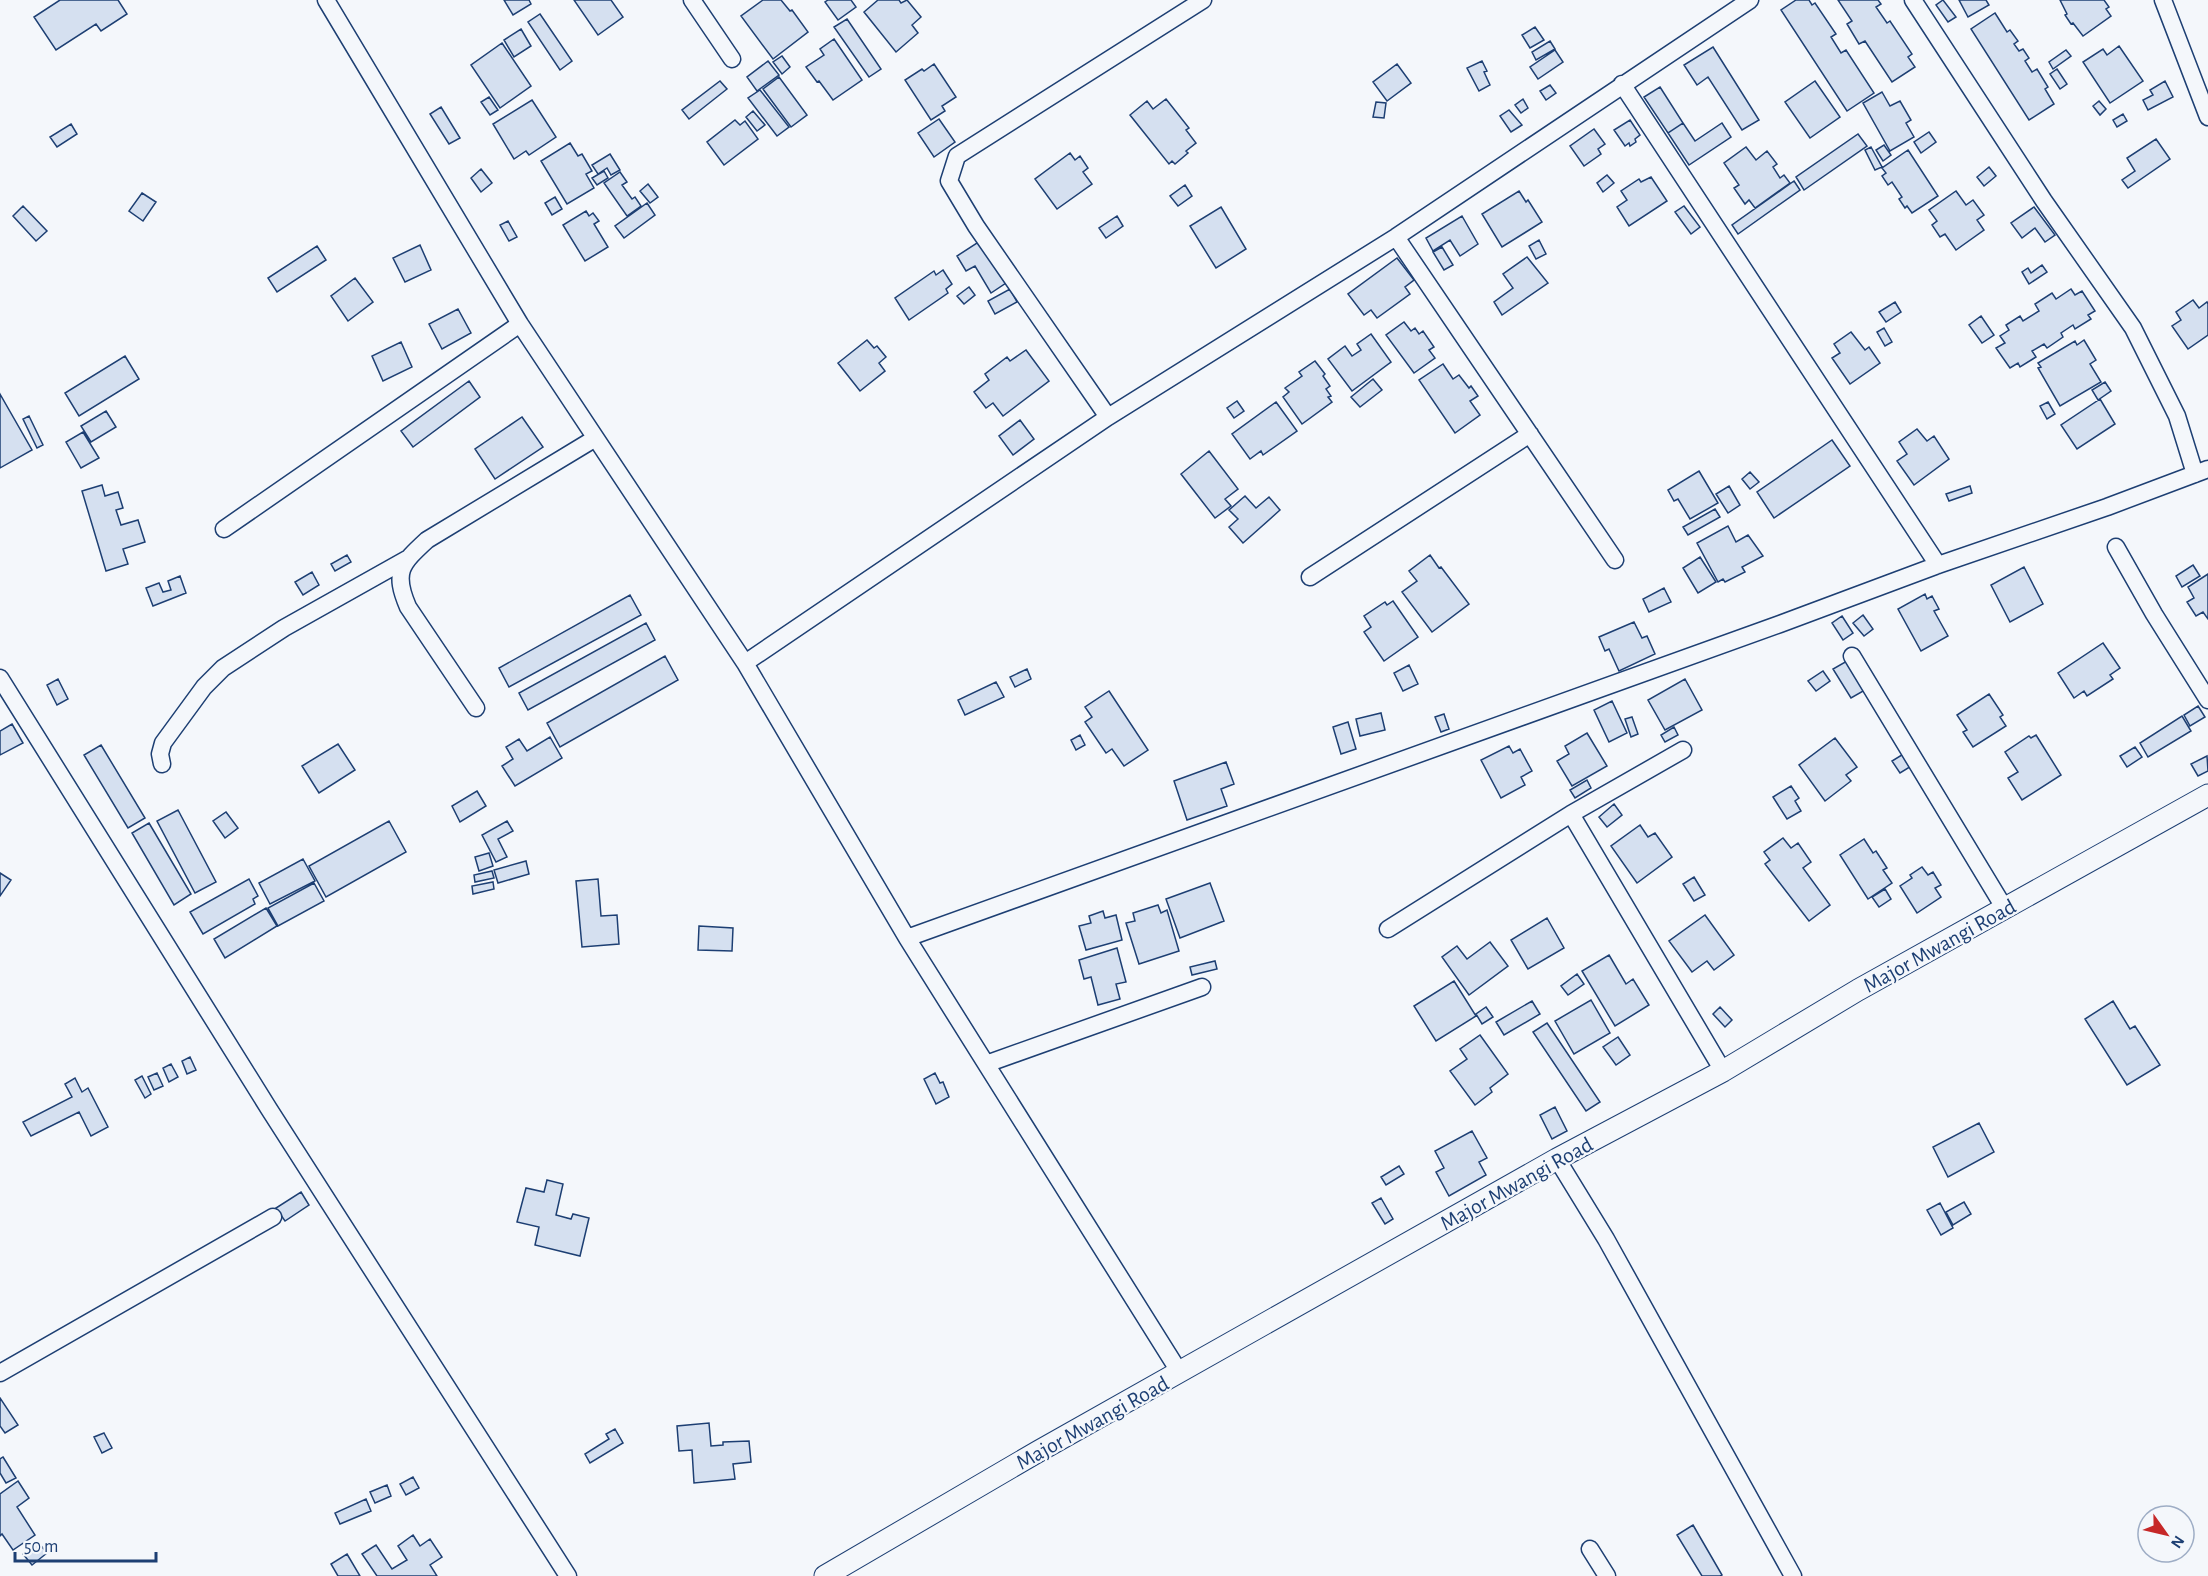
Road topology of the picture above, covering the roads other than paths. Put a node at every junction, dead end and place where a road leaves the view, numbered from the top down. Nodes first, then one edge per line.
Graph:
1 (326, 0) edge
2 (692, 0) edge
3 (1203, 0) edge
4 (1750, 0) edge
5 (1913, 0) edge
6 (2163, 0) edge
7 (732, 59) dead end
8 (1622, 84) junction
9 (2208, 117) edge
10 (1396, 237) junction
11 (520, 324) junction
12 (1108, 417) junction
13 (1530, 434) junction
14 (594, 439) junction
15 (2202, 471) edge
16 (224, 529) dead end
17 (2116, 548) dead end
18 (407, 559) junction
19 (1615, 560) dead end
20 (1938, 565) junction
21 (1310, 577) dead end
22 (1852, 656) dead end
23 (745, 663) junction
24 (0, 678) edge
25 (2208, 700) edge
26 (476, 708) dead end
27 (1683, 750) dead end
28 (162, 764) dead end
29 (2208, 795) edge
30 (1571, 814) junction
31 (2005, 909) junction
32 (1388, 930) dead end
33 (907, 938) junction
34 (1202, 987) dead end
35 (986, 1064) junction
36 (1723, 1071) junction
37 (1557, 1159) junction
38 (273, 1217) dead end
39 (0, 1373) edge
40 (1180, 1373) junction
41 (1590, 1549) dead end
42 (568, 1576) edge
43 (825, 1576) edge
44 (1607, 1576) edge
45 (1793, 1576) edge

1 - 11 street
2 - 7 street
3 - 12 street
4 - 8 street
5 - 15 street
6 - 9 street
8 - 10 street
8 - 20 street
10 - 12 street
10 - 13 street
11 - 14 street
11 - 16 street
12 - 23 street
13 - 19 street
13 - 21 street
14 - 18 street
14 - 23 street
15 - 20 street
17 - 25 street
18 - 26 street
18 - 28 street
20 - 33 street
22 - 31 street
23 - 33 street
24 - 42 street
27 - 30 street
29 - 31 street, Major Mwangi Road
30 - 32 street
30 - 36 street
31 - 36 street, Major Mwangi Road
33 - 35 street
34 - 35 street
35 - 40 street
36 - 37 street, Major Mwangi Road
37 - 40 street, Major Mwangi Road
37 - 45 street
38 - 39 street
40 - 43 street, Major Mwangi Road
41 - 44 street

